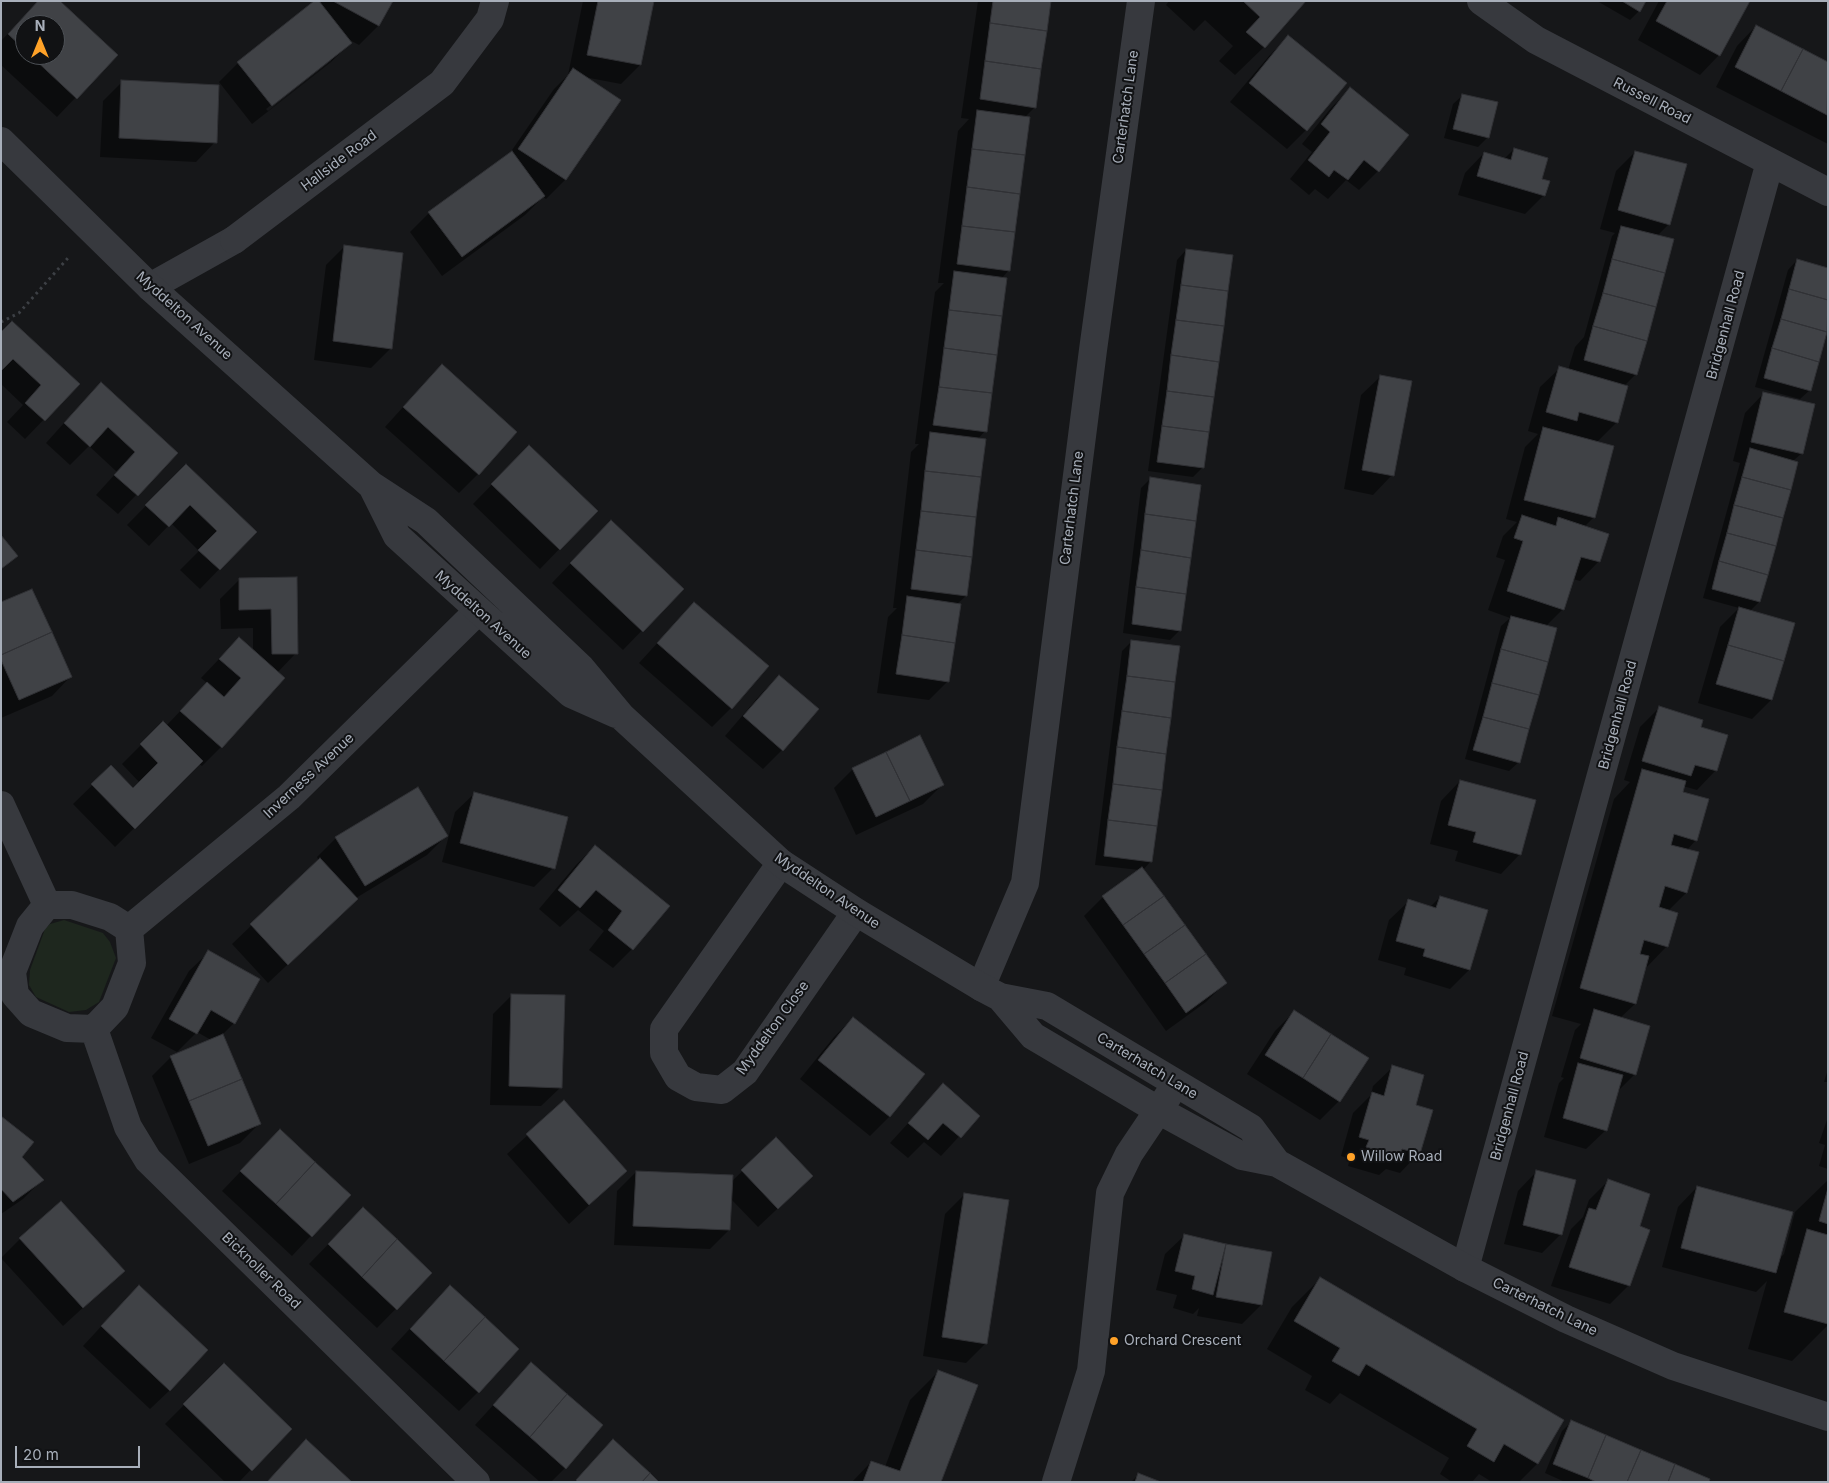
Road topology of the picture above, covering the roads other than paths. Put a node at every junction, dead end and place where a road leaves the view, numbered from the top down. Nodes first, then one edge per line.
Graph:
1 (495, 1) edge
2 (1141, 1) edge
3 (1481, 1) edge
4 (1, 141) edge
5 (1770, 162) junction
6 (1828, 192) edge
7 (150, 287) junction
8 (371, 485) junction
9 (478, 611) junction
10 (622, 716) junction
11 (1, 805) edge
12 (781, 863) junction
13 (47, 905) junction
14 (856, 912) junction
15 (129, 929) junction
16 (990, 992) junction
17 (8, 1001) edge
18 (94, 1029) junction
19 (1176, 1083) junction
20 (1158, 1110) junction
21 (1278, 1163) junction
22 (1465, 1268) junction
23 (1828, 1417) edge
24 (476, 1482) edge
25 (1056, 1482) edge

1 - 7 street, Hallside Road
2 - 16 street, Carterhatch Lane
3 - 5 street, Russell Road
4 - 7 street, Myddelton Avenue
5 - 6 street, Russell Road
5 - 22 street, Bridgenhall Road
7 - 8 street, Myddelton Avenue
8 - 9 street, Myddelton Avenue
8 - 10 street, Myddelton Avenue
9 - 10 street, Myddelton Avenue
9 - 15 street, Inverness Avenue
10 - 12 street, Myddelton Avenue
11 - 13 street
12 - 14 street, Myddelton Avenue
12 - 14 street, Myddelton Close
13 - 15 street
13 - 17 street
14 - 16 street, Myddelton Avenue
15 - 18 street
16 - 19 street, Carterhatch Lane
16 - 20 street, Carterhatch Lane
17 - 18 street
18 - 24 street, Bicknoller Road
19 - 20 street
19 - 21 street, Carterhatch Lane
20 - 21 street, Carterhatch Lane
20 - 25 street
21 - 22 street, Carterhatch Lane
22 - 23 street, Carterhatch Lane

